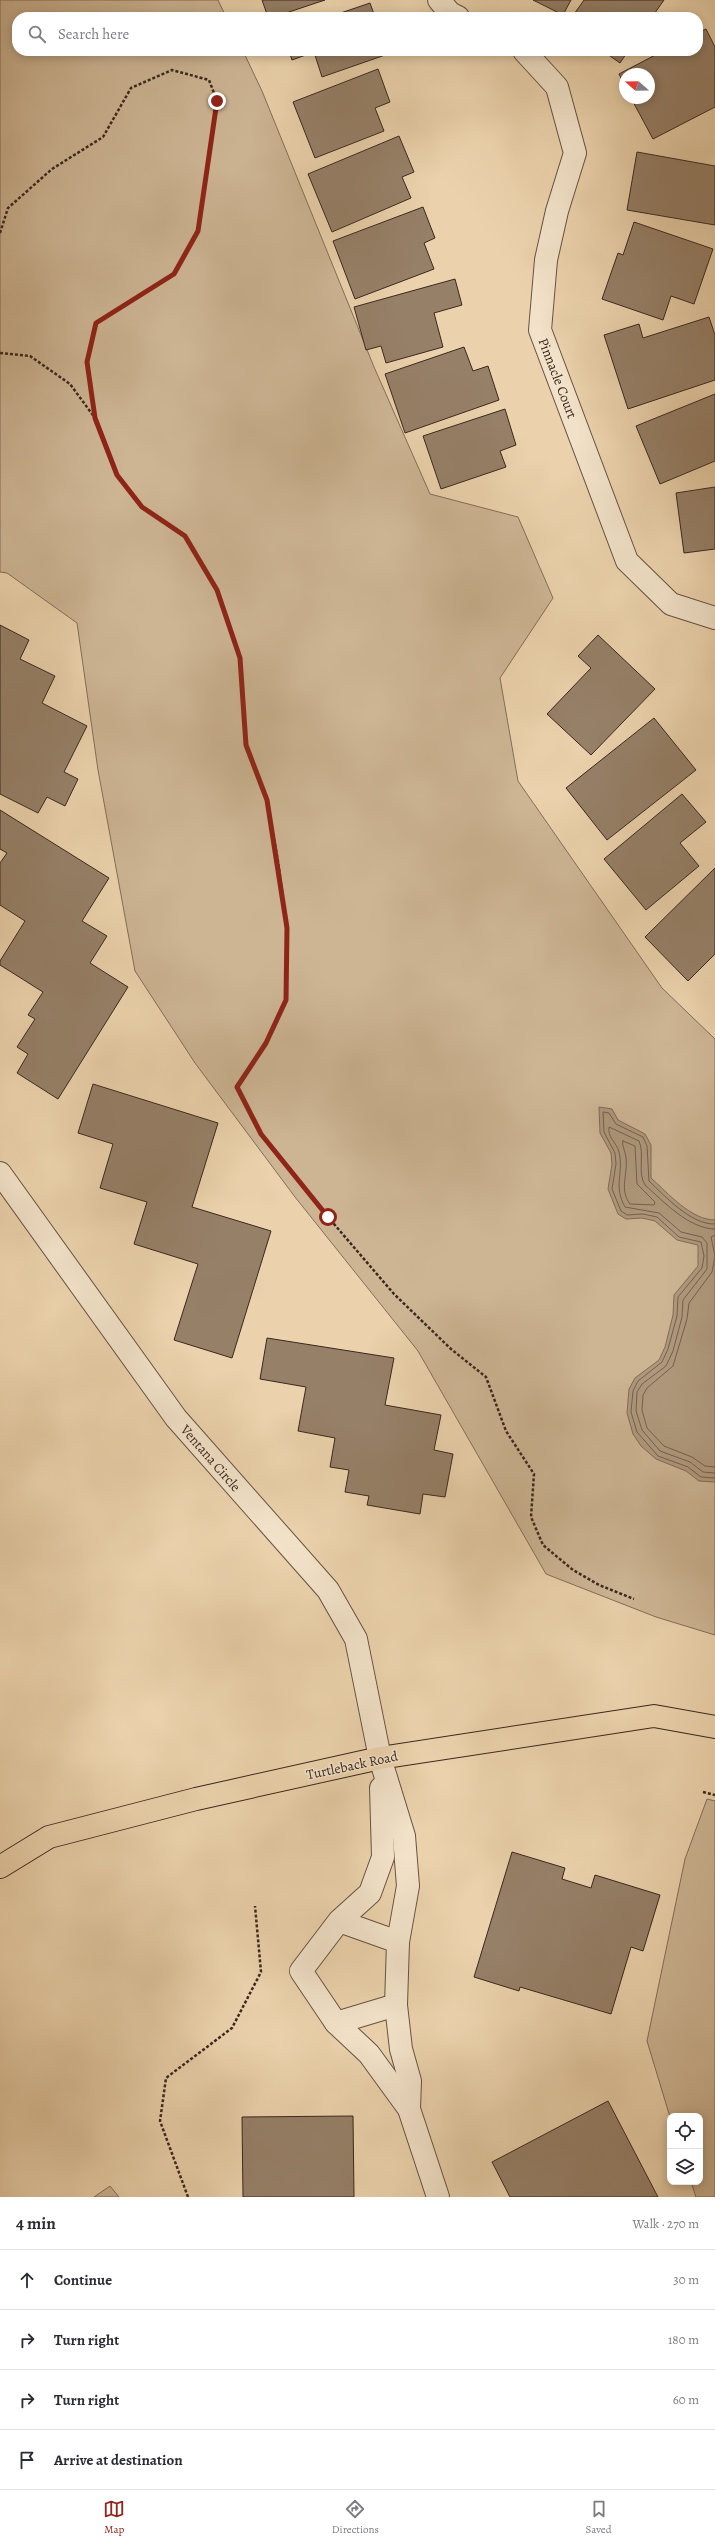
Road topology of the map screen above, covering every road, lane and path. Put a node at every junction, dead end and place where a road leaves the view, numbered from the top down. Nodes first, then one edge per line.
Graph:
1 (439, 0) edge
2 (449, 12) edge
3 (529, 56) edge
4 (0, 233) edge
5 (0, 353) edge
6 (95, 418) junction
7 (715, 620) edge
8 (0, 1173) edge
9 (634, 1599) dead end
10 (715, 1727) edge
11 (380, 1758) junction
12 (703, 1792) dead end
13 (715, 1795) edge
14 (0, 1867) edge
15 (255, 1906) dead end
16 (340, 1921) junction
17 (398, 1942) junction
18 (396, 2005) junction
19 (336, 2023) junction
20 (409, 2109) junction
21 (188, 2197) edge
22 (438, 2197) edge

1 - 2 street
3 - 7 street, Pinnacle Court
4 - 6 path
5 - 6 path
6 - 9 path
8 - 11 street, Ventana Circle
10 - 11 main road, Turtleback Road
11 - 14 main road, Turtleback Road
11 - 16 street
11 - 17 street
12 - 13 path
15 - 21 path
16 - 17 street
16 - 19 street
17 - 18 street
18 - 19 street
18 - 20 street
19 - 20 street
20 - 22 street

